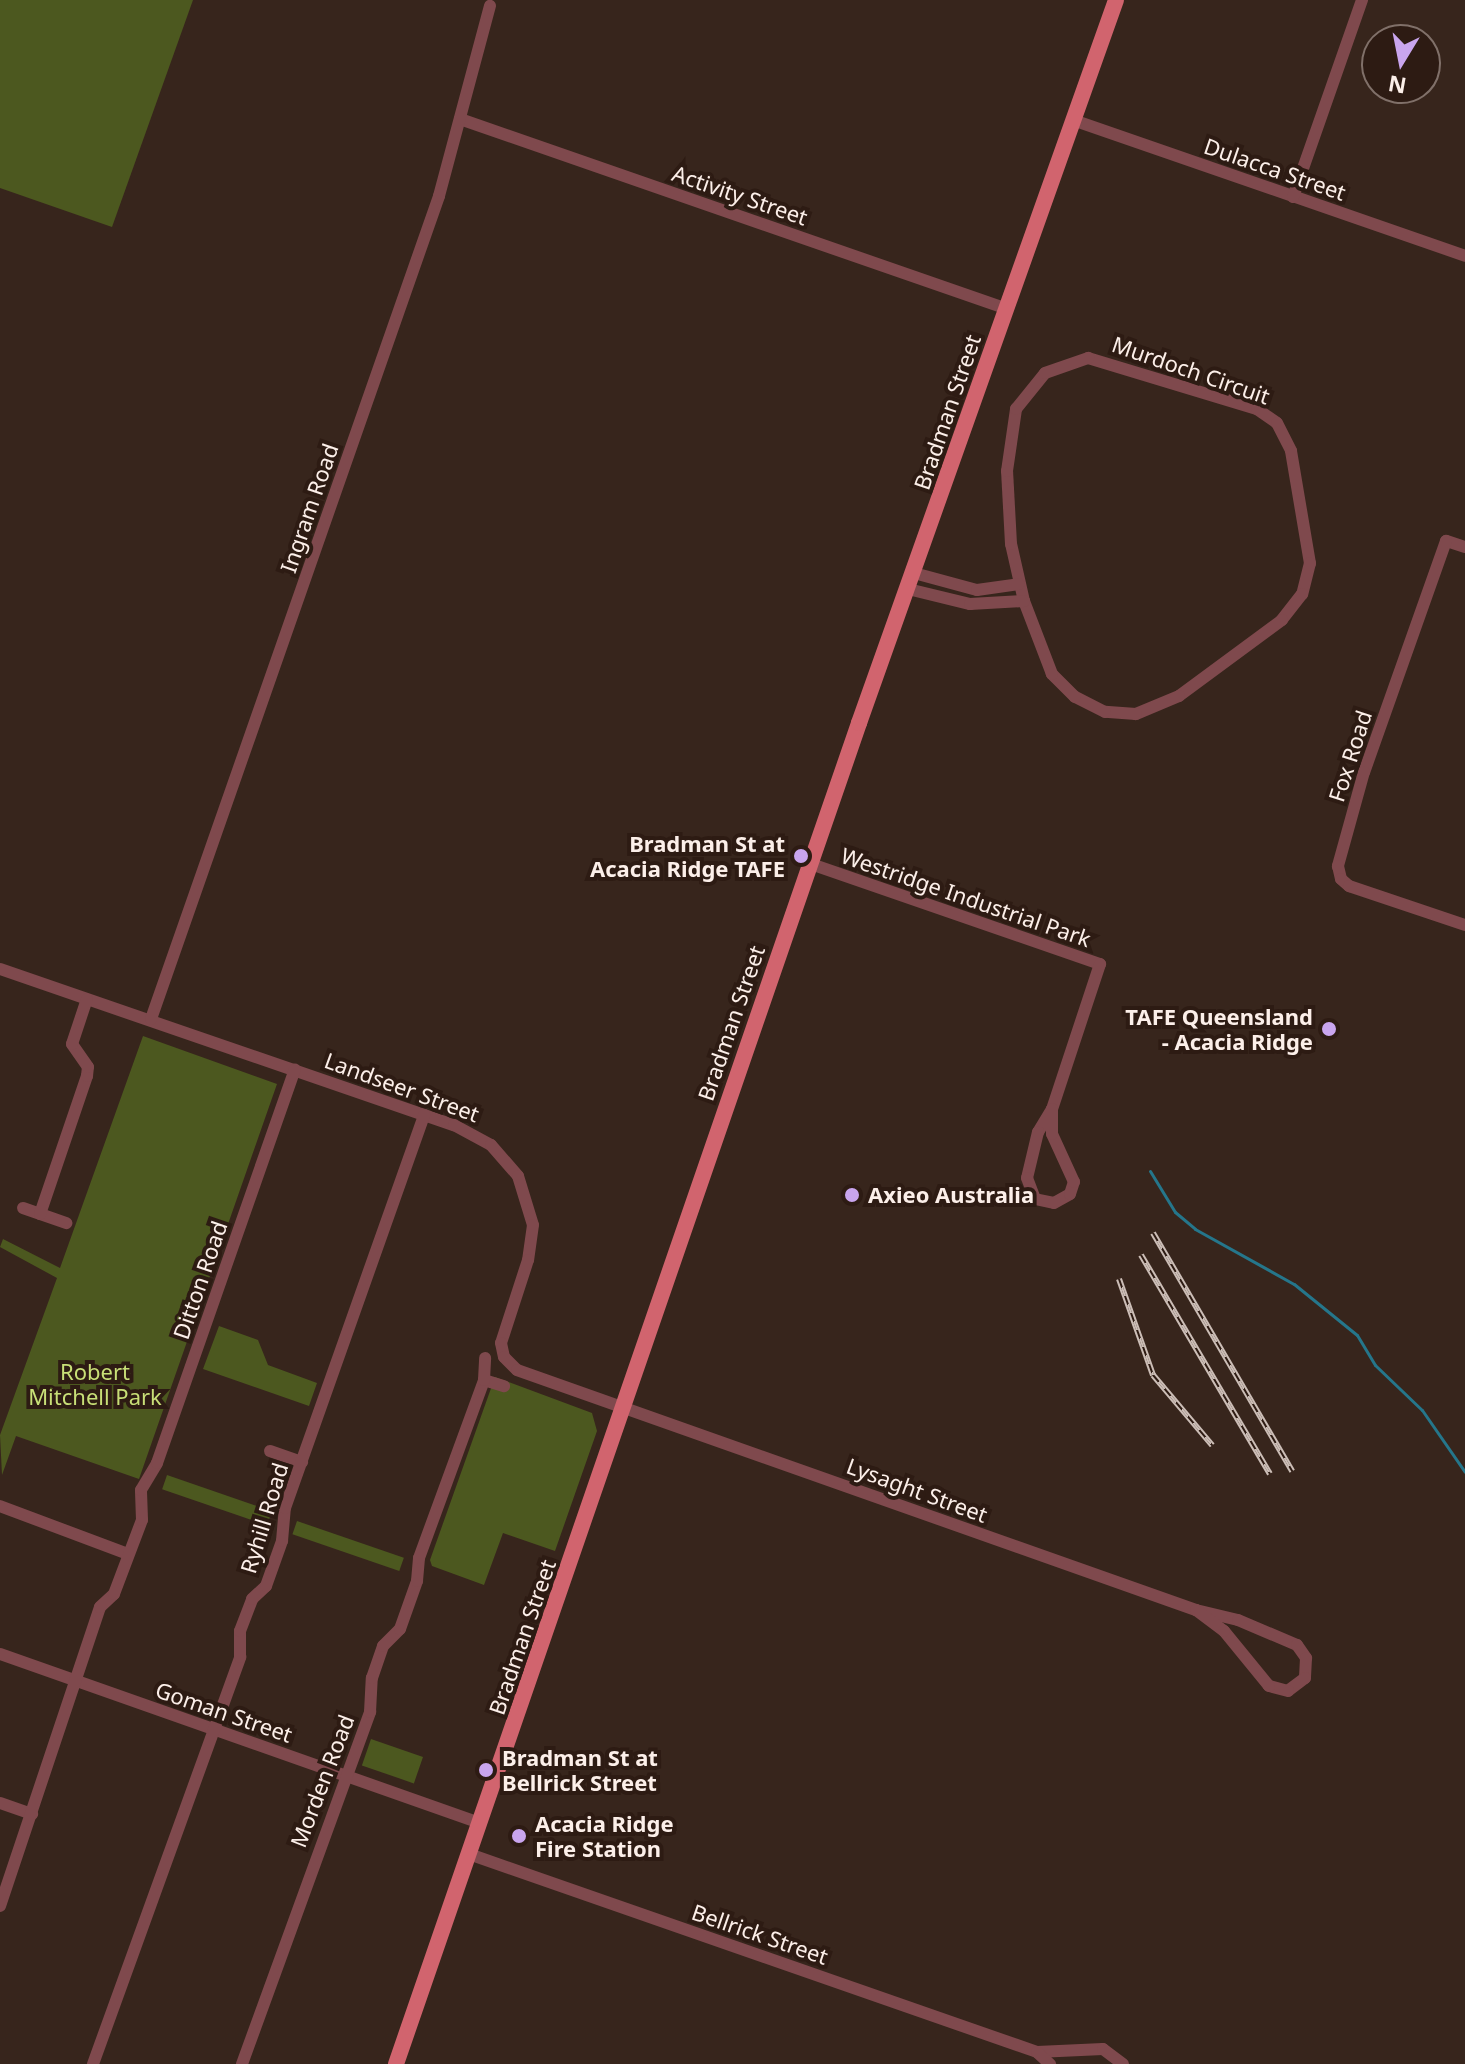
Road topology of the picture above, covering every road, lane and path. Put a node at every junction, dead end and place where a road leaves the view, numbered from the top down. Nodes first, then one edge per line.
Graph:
1 (1116, 0) edge
2 (1362, 0) edge
3 (490, 6) dead end
4 (460, 119) junction
5 (1073, 120) junction
6 (1293, 197) junction
7 (1465, 256) edge
8 (1007, 309) junction
9 (1465, 547) edge
10 (911, 581) junction
11 (1019, 584) junction
12 (1024, 601) junction
13 (811, 864) junction
14 (1465, 925) edge
15 (0, 969) edge
16 (87, 999) junction
17 (151, 1019) junction
18 (295, 1069) junction
19 (1052, 1109) junction
20 (424, 1115) junction
21 (23, 1208) dead end
22 (40, 1214) junction
23 (66, 1223) dead end
24 (485, 1358) dead end
25 (484, 1380) junction
26 (504, 1386) dead end
27 (624, 1409) junction
28 (270, 1451) dead end
29 (302, 1462) junction
30 (0, 1506) edge
31 (128, 1554) junction
32 (1196, 1610) junction
33 (0, 1654) edge
34 (78, 1683) junction
35 (211, 1729) junction
36 (343, 1775) junction
37 (0, 1803) edge
38 (32, 1814) junction
39 (480, 1823) junction
40 (469, 1854) junction
41 (0, 1906) edge
42 (1037, 2052) junction
43 (93, 2064) edge
44 (242, 2064) edge
45 (396, 2064) edge
46 (1050, 2064) edge
47 (1123, 2064) edge

1 - 5 main road, Bradman Street
2 - 6 street
3 - 4 street, Ingram Road
4 - 8 street, Activity Street
4 - 17 street, Ingram Road
5 - 6 street, Dulacca Street
5 - 8 main road, Bradman Street
6 - 7 street, Dulacca Street
8 - 10 main road, Bradman Street
9 - 14 street, Fox Road
10 - 11 street
10 - 12 street
10 - 13 main road, Bradman Street
11 - 12 street, Murdoch Circuit
11 - 12 street, Murdoch Circuit
13 - 19 street, Westridge Industrial Park
13 - 27 main road, Bradman Street
15 - 16 street, Landseer Street
16 - 17 street, Landseer Street
16 - 22 street
17 - 18 street, Landseer Street
18 - 20 street, Landseer Street
18 - 31 street, Ditton Road
19 - 19 street, Westridge Industrial Park
20 - 27 street, Landseer Street
20 - 29 street, Ryhill Road
21 - 22 street
22 - 23 street
24 - 25 street, Morden Road
25 - 26 street
25 - 36 street, Morden Road
27 - 32 street, Lysaght Street
27 - 39 main road, Bradman Street
28 - 29 street
29 - 35 street, Ryhill Road
30 - 31 street
31 - 34 street, Ditton Road
32 - 32 street, Lysaght Street
33 - 34 street, Goman Street
34 - 35 street, Goman Street
34 - 38 street, Ditton Road
35 - 36 street, Goman Street
35 - 43 street, Ryhill Road
36 - 39 street, Goman Street
36 - 44 street, Morden Road
37 - 38 street
38 - 41 street, Ditton Road
39 - 40 main road, Bradman Street
40 - 42 street, Bellrick Street
40 - 45 main road, Bradman Street
42 - 46 street, Bellrick Street
42 - 47 street, Bellrick Street

